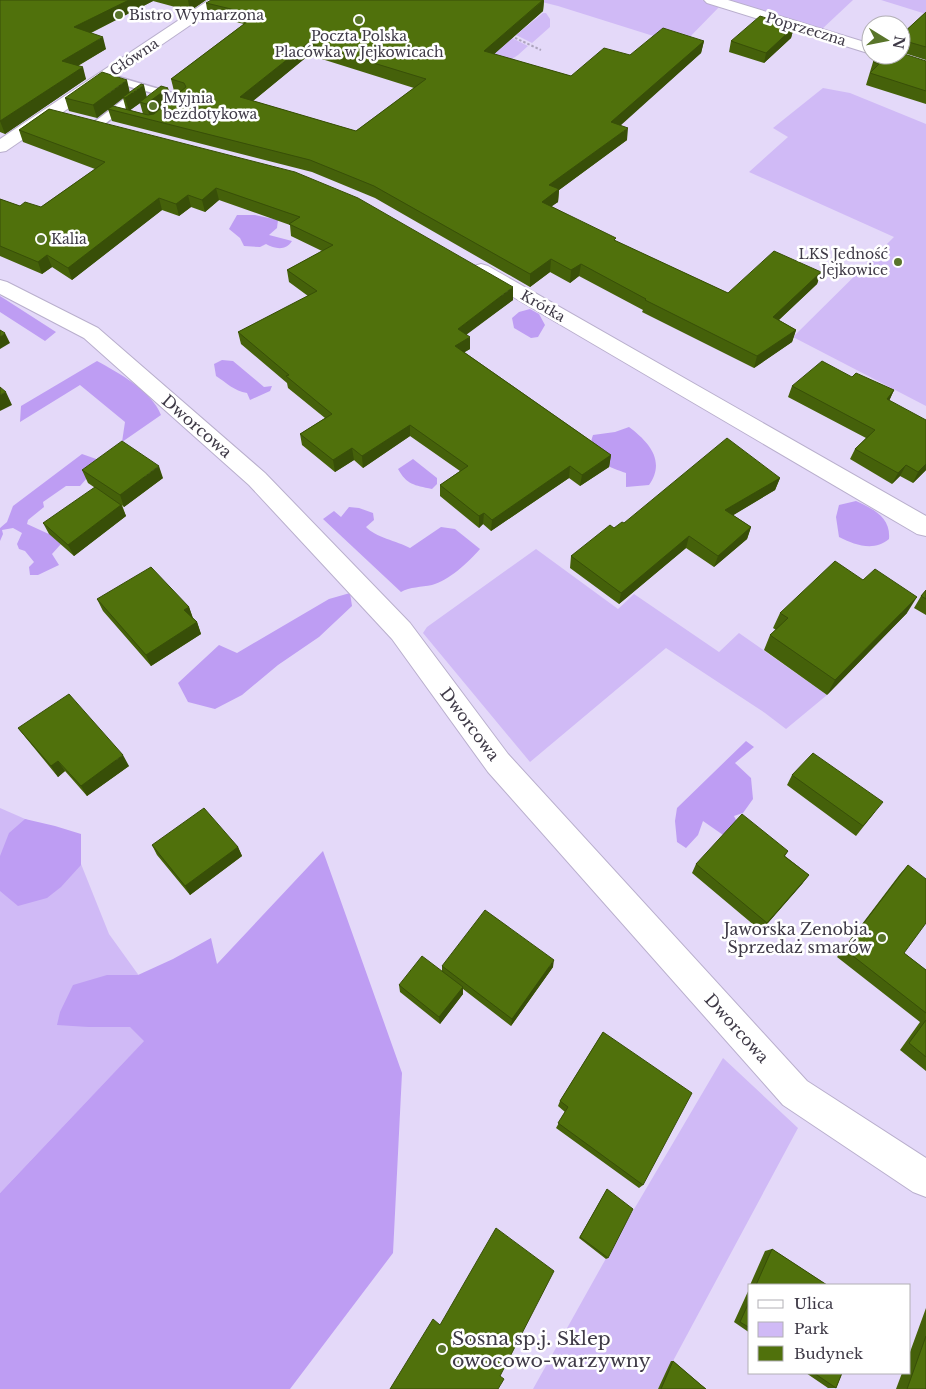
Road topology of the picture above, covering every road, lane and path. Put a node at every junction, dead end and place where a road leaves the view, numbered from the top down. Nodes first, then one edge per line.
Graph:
1 (219, 0) edge
2 (712, 0) edge
3 (509, 35) edge
4 (861, 46) edge
5 (541, 50) dead end
6 (106, 76) junction
7 (145, 88) junction
8 (51, 113) junction
9 (159, 116) edge
10 (121, 120) joint
11 (0, 147) edge
12 (461, 259) edge
13 (0, 286) edge
14 (926, 527) edge
15 (926, 1178) edge

1 - 6 street, Główna
2 - 4 street, Poprzeczna
3 - 5 path
6 - 7 lane
6 - 8 street, Główna
7 - 9 lane
7 - 10 lane
8 - 10 street
8 - 11 street, Główna
12 - 14 street, Krótka
13 - 15 street, Dworcowa

